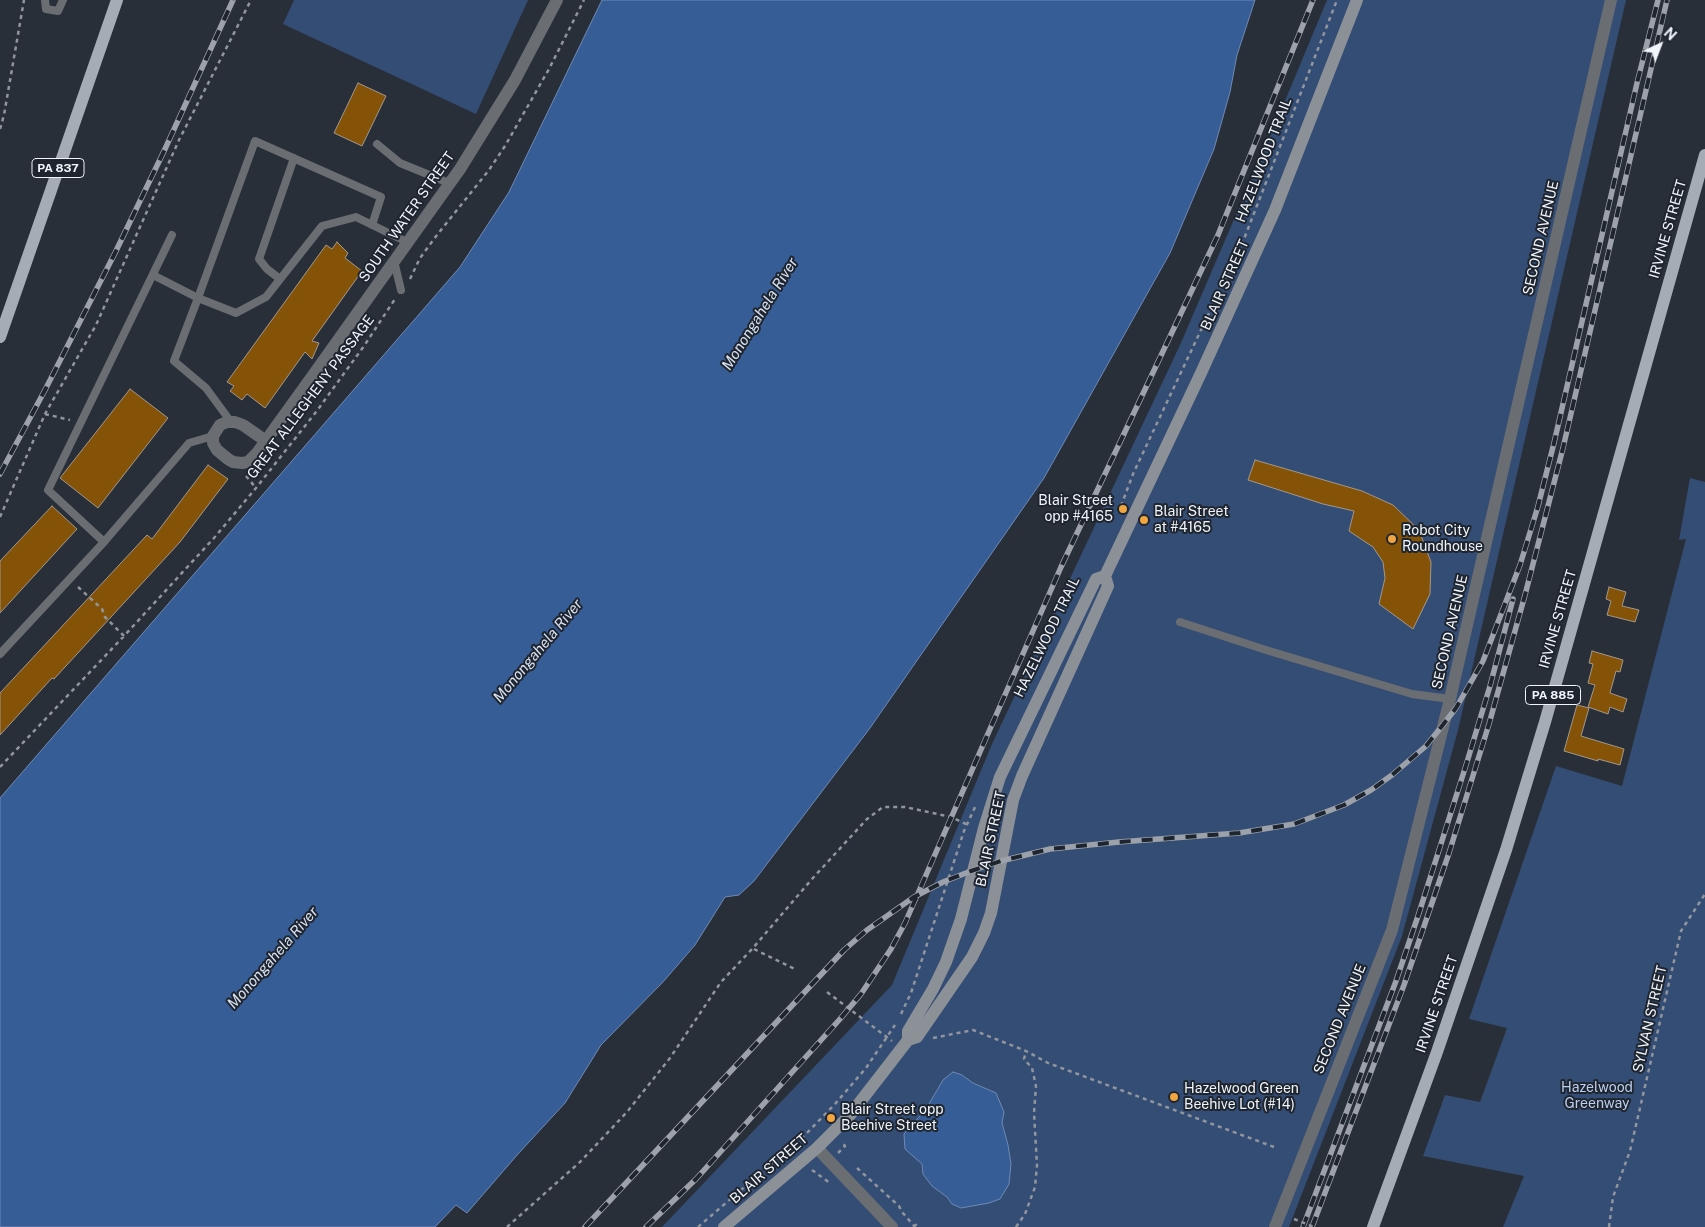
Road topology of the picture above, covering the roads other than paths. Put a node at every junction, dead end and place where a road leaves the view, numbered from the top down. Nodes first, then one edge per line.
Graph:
1 (45, 0) edge
2 (64, 0) edge
3 (116, 0) edge
4 (557, 0) edge
5 (1357, 0) edge
6 (1611, 0) edge
7 (378, 144) dead end
8 (1705, 155) edge
9 (294, 158) junction
10 (449, 183) junction
11 (372, 225) junction
12 (172, 235) dead end
13 (408, 242) junction
14 (394, 261) junction
15 (153, 275) junction
16 (280, 278) junction
17 (401, 290) road end
18 (198, 298) junction
19 (0, 337) edge
20 (231, 422) junction
21 (213, 436) junction
22 (266, 441) junction
23 (104, 542) junction
24 (1105, 576) junction
25 (1180, 622) dead end
26 (0, 654) edge
27 (1450, 699) junction
28 (905, 1045) junction
29 (817, 1148) junction
30 (724, 1227) edge
31 (892, 1227) edge
32 (1275, 1227) edge
33 (1372, 1227) edge

1 - 2 lane
3 - 19 main road, PA 837
4 - 10 street, SOUTH WATER STREET
5 - 24 street, BLAIR STREET
6 - 27 street, SECOND AVENUE
7 - 10 lane
8 - 33 main road, IRVINE STREET / PA 885
9 - 11 lane
9 - 16 lane
9 - 18 lane
10 - 13 street, SOUTH WATER STREET
11 - 13 lane
11 - 16 lane
12 - 15 lane
13 - 14 street, SOUTH WATER STREET
14 - 17 lane
14 - 22 street, SOUTH WATER STREET
15 - 18 lane
15 - 23 lane
16 - 18 lane
18 - 20 lane
20 - 21 street
20 - 22 street
21 - 22 street, SOUTH WATER STREET
21 - 23 lane
23 - 26 lane
24 - 28 street, BLAIR STREET
24 - 28 street, BLAIR STREET
25 - 27 lane
27 - 32 street, SECOND AVENUE
28 - 29 street, BLAIR STREET
29 - 30 street, BLAIR STREET
29 - 31 street

